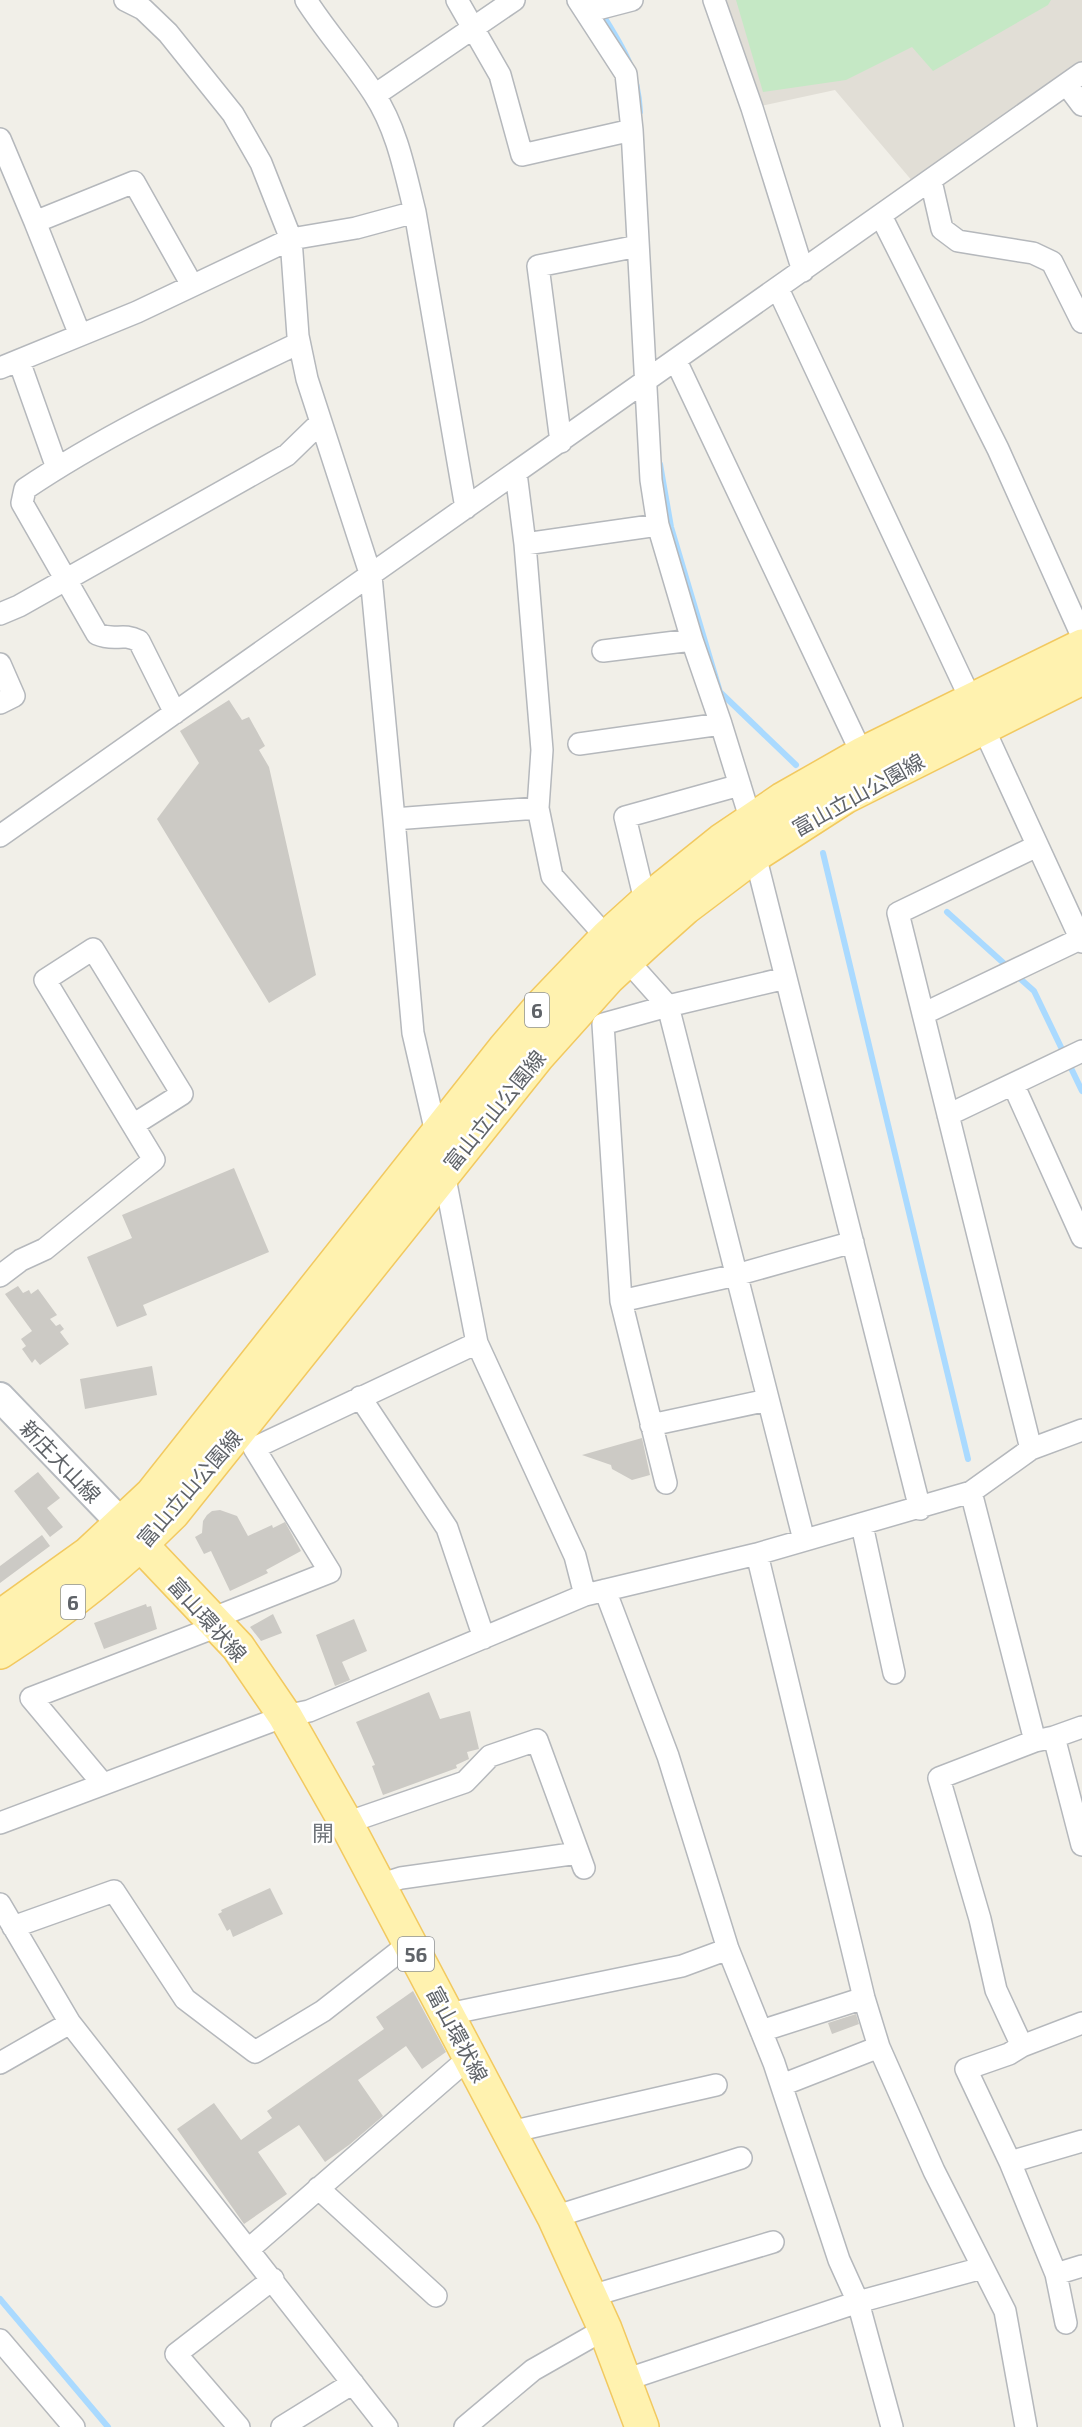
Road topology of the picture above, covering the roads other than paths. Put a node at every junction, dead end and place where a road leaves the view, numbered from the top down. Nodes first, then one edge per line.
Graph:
1 (125, 0) edge
2 (306, 0) edge
3 (457, 0) edge
4 (514, 0) edge
5 (632, 0) edge
6 (714, 0) edge
7 (582, 6) edge
8 (475, 28) junction
9 (1074, 79) edge
10 (375, 95) junction
11 (1082, 105) edge
12 (632, 130) junction
13 (0, 139) edge
14 (930, 181) junction
15 (415, 212) junction
16 (881, 216) junction
17 (35, 222) junction
18 (291, 239) junction
19 (638, 246) junction
20 (803, 271) junction
21 (192, 285) junction
22 (778, 289) junction
23 (1082, 322) edge
24 (80, 335) junction
25 (299, 343) junction
26 (676, 361) junction
27 (9, 364) edge
28 (645, 382) junction
29 (321, 422) junction
30 (561, 442) junction
31 (57, 468) junction
32 (516, 473) junction
33 (466, 508) junction
34 (658, 525) junction
35 (525, 544) junction
36 (371, 576) junction
37 (65, 580) junction
38 (0, 614) edge
39 (1082, 636) edge
40 (692, 640) junction
41 (1082, 646) edge
42 (603, 651) dead end
43 (0, 664) edge
44 (1082, 678) edge
45 (0, 702) edge
46 (175, 713) junction
47 (977, 714) junction
48 (721, 724) junction
49 (579, 744) dead end
50 (862, 754) junction
51 (740, 785) junction
52 (538, 808) junction
53 (394, 819) junction
54 (752, 820) junction
55 (0, 836) edge
56 (1037, 846) junction
57 (755, 855) junction
58 (650, 898) junction
59 (1081, 941) edge
60 (618, 948) junction
61 (786, 978) junction
62 (668, 1006) junction
63 (923, 1014) junction
64 (1082, 1051) edge
65 (1013, 1084) junction
66 (948, 1115) junction
67 (133, 1125) junction
68 (436, 1137) junction
69 (443, 1173) junction
70 (1082, 1237) edge
71 (853, 1242) junction
72 (736, 1275) junction
73 (0, 1276) edge
74 (621, 1301) junction
75 (477, 1343) junction
76 (360, 1397) junction
77 (768, 1400) junction
78 (3, 1407) edge
79 (651, 1425) junction
80 (1082, 1430) edge
81 (1031, 1449) junction
82 (666, 1483) dead end
83 (971, 1492) junction
84 (920, 1509) junction
85 (861, 1525) junction
86 (131, 1534) junction
87 (804, 1540) junction
88 (757, 1554) junction
89 (595, 1593) junction
90 (0, 1617) edge
91 (215, 1623) junction
92 (484, 1638) junction
93 (0, 1652) edge
94 (894, 1673) dead end
95 (285, 1716) junction
96 (1082, 1727) edge
97 (1045, 1739) junction
98 (103, 1784) junction
99 (0, 1822) edge
100 (346, 1823) junction
101 (1082, 1845) edge
102 (379, 1886) junction
103 (0, 1904) edge
104 (13, 1927) junction
105 (410, 1943) junction
106 (728, 1949) junction
107 (864, 1998) junction
108 (448, 2014) junction
109 (70, 2023) junction
110 (1082, 2023) edge
111 (761, 2031) junction
112 (1022, 2046) junction
113 (879, 2047) junction
114 (470, 2057) junction
115 (0, 2063) edge
116 (716, 2085) dead end
117 (782, 2085) junction
118 (510, 2132) junction
119 (1082, 2141) edge
120 (741, 2157) dead end
121 (1010, 2162) junction
122 (318, 2188) junction
123 (554, 2217) junction
124 (773, 2242) dead end
125 (249, 2249) junction
126 (1082, 2266) edge
127 (982, 2268) junction
128 (1056, 2274) junction
129 (273, 2279) junction
130 (436, 2296) dead end
131 (591, 2296) junction
132 (858, 2302) junction
133 (1066, 2323) dead end
134 (605, 2329) junction
135 (0, 2340) edge
136 (625, 2380) junction
137 (353, 2383) junction
138 (74, 2427) edge
139 (239, 2427) edge
140 (282, 2427) edge
141 (387, 2427) edge
142 (465, 2427) edge
143 (642, 2427) edge
144 (892, 2427) edge
145 (1026, 2427) edge

1 - 18 street
2 - 10 street
3 - 8 street
4 - 8 street
5 - 7 street
6 - 20 street
7 - 12 street
8 - 10 street
8 - 12 street
9 - 11 street
9 - 14 street
10 - 15 street
12 - 19 street
13 - 17 street
14 - 16 street
14 - 23 street
15 - 18 street
15 - 33 street
16 - 20 street
16 - 39 street
17 - 21 street
17 - 24 street
18 - 21 street
18 - 25 street
19 - 28 street
19 - 30 street
20 - 22 street
21 - 24 street
22 - 26 street
22 - 47 street
24 - 27 street
25 - 29 street
25 - 31 street
26 - 28 street
26 - 50 street
27 - 31 street
28 - 30 street
28 - 34 street
29 - 36 street
29 - 37 street
30 - 32 street
31 - 37 street
32 - 33 street
32 - 35 street
33 - 36 street
34 - 35 street
34 - 40 street
35 - 52 street
36 - 46 street
36 - 53 street
37 - 38 street
37 - 46 street
40 - 42 street
40 - 48 street
41 - 47 main road, 富山立山公園線 / 6
43 - 45 street
44 - 47 main road, 富山立山公園線 / 6
46 - 55 street
47 - 50 main road, 富山立山公園線 / 6
47 - 56 street
47 - 57 main road, 富山立山公園線 / 6
48 - 49 street
48 - 51 street
50 - 54 main road, 富山立山公園線 / 6
51 - 54 street
51 - 58 street
52 - 53 street
52 - 60 street
53 - 68 street
54 - 58 main road, 富山立山公園線 / 6
56 - 59 street
56 - 63 street
57 - 60 main road, 富山立山公園線 / 6
57 - 61 street
58 - 60 main road, 富山立山公園線 / 6
59 - 63 street
60 - 62 street
60 - 68 main road, 富山立山公園線 / 6
60 - 69 main road, 富山立山公園線 / 6
61 - 62 street
61 - 71 street
62 - 72 street
62 - 74 street
63 - 66 street
64 - 65 street
65 - 66 street
65 - 70 street
66 - 81 street
67 - 67 street
67 - 73 street
68 - 69 street
68 - 86 main road, 富山立山公園線 / 6
69 - 75 street
69 - 86 main road, 富山立山公園線 / 6
71 - 72 street
71 - 84 street
72 - 74 street
72 - 77 street
74 - 79 street
75 - 76 street
75 - 89 street
76 - 91 street
76 - 92 street
77 - 79 street
77 - 87 street
78 - 86 main road, 新庄大山線
79 - 82 street
80 - 81 street
81 - 83 street
83 - 84 street
83 - 97 street
84 - 85 street
85 - 87 street
85 - 94 street
86 - 90 main road, 富山立山公園線 / 6
86 - 91 main road, 富山環状線 / 56
86 - 93 main road, 富山立山公園線 / 6
87 - 88 street
88 - 89 street
88 - 107 street
89 - 92 street
89 - 106 street
91 - 95 main road, 富山環状線 / 56
91 - 98 street
92 - 95 street
95 - 98 street
95 - 100 main road, 富山環状線 / 56
96 - 97 street
97 - 101 street
97 - 112 street
98 - 99 street
100 - 102 main road, 富山環状線 / 56
100 - 102 street
102 - 105 main road, 富山環状線 / 56
103 - 104 street
104 - 105 street
104 - 109 street
105 - 108 main road, 富山環状線 / 56
106 - 108 street
106 - 111 street
107 - 111 street
107 - 113 street
108 - 114 main road, 富山環状線 / 56
109 - 115 street
109 - 125 street
110 - 112 street
111 - 117 street
112 - 121 street
113 - 117 street
113 - 127 street
114 - 118 main road, 富山環状線 / 56
114 - 122 street
116 - 118 street
117 - 132 street
118 - 123 main road, 富山環状線 / 56
119 - 121 street
120 - 123 street
121 - 128 street
122 - 125 street
122 - 130 street
123 - 131 main road, 富山環状線 / 56
124 - 131 street
125 - 129 street
126 - 128 street
127 - 132 street
127 - 145 street
128 - 133 street
129 - 137 street
129 - 139 street
131 - 134 main road, 富山環状線 / 56
132 - 136 street
132 - 144 street
134 - 136 main road, 富山環状線 / 56
134 - 142 street
135 - 138 street
136 - 143 main road, 富山環状線 / 56
137 - 140 street
137 - 141 street

